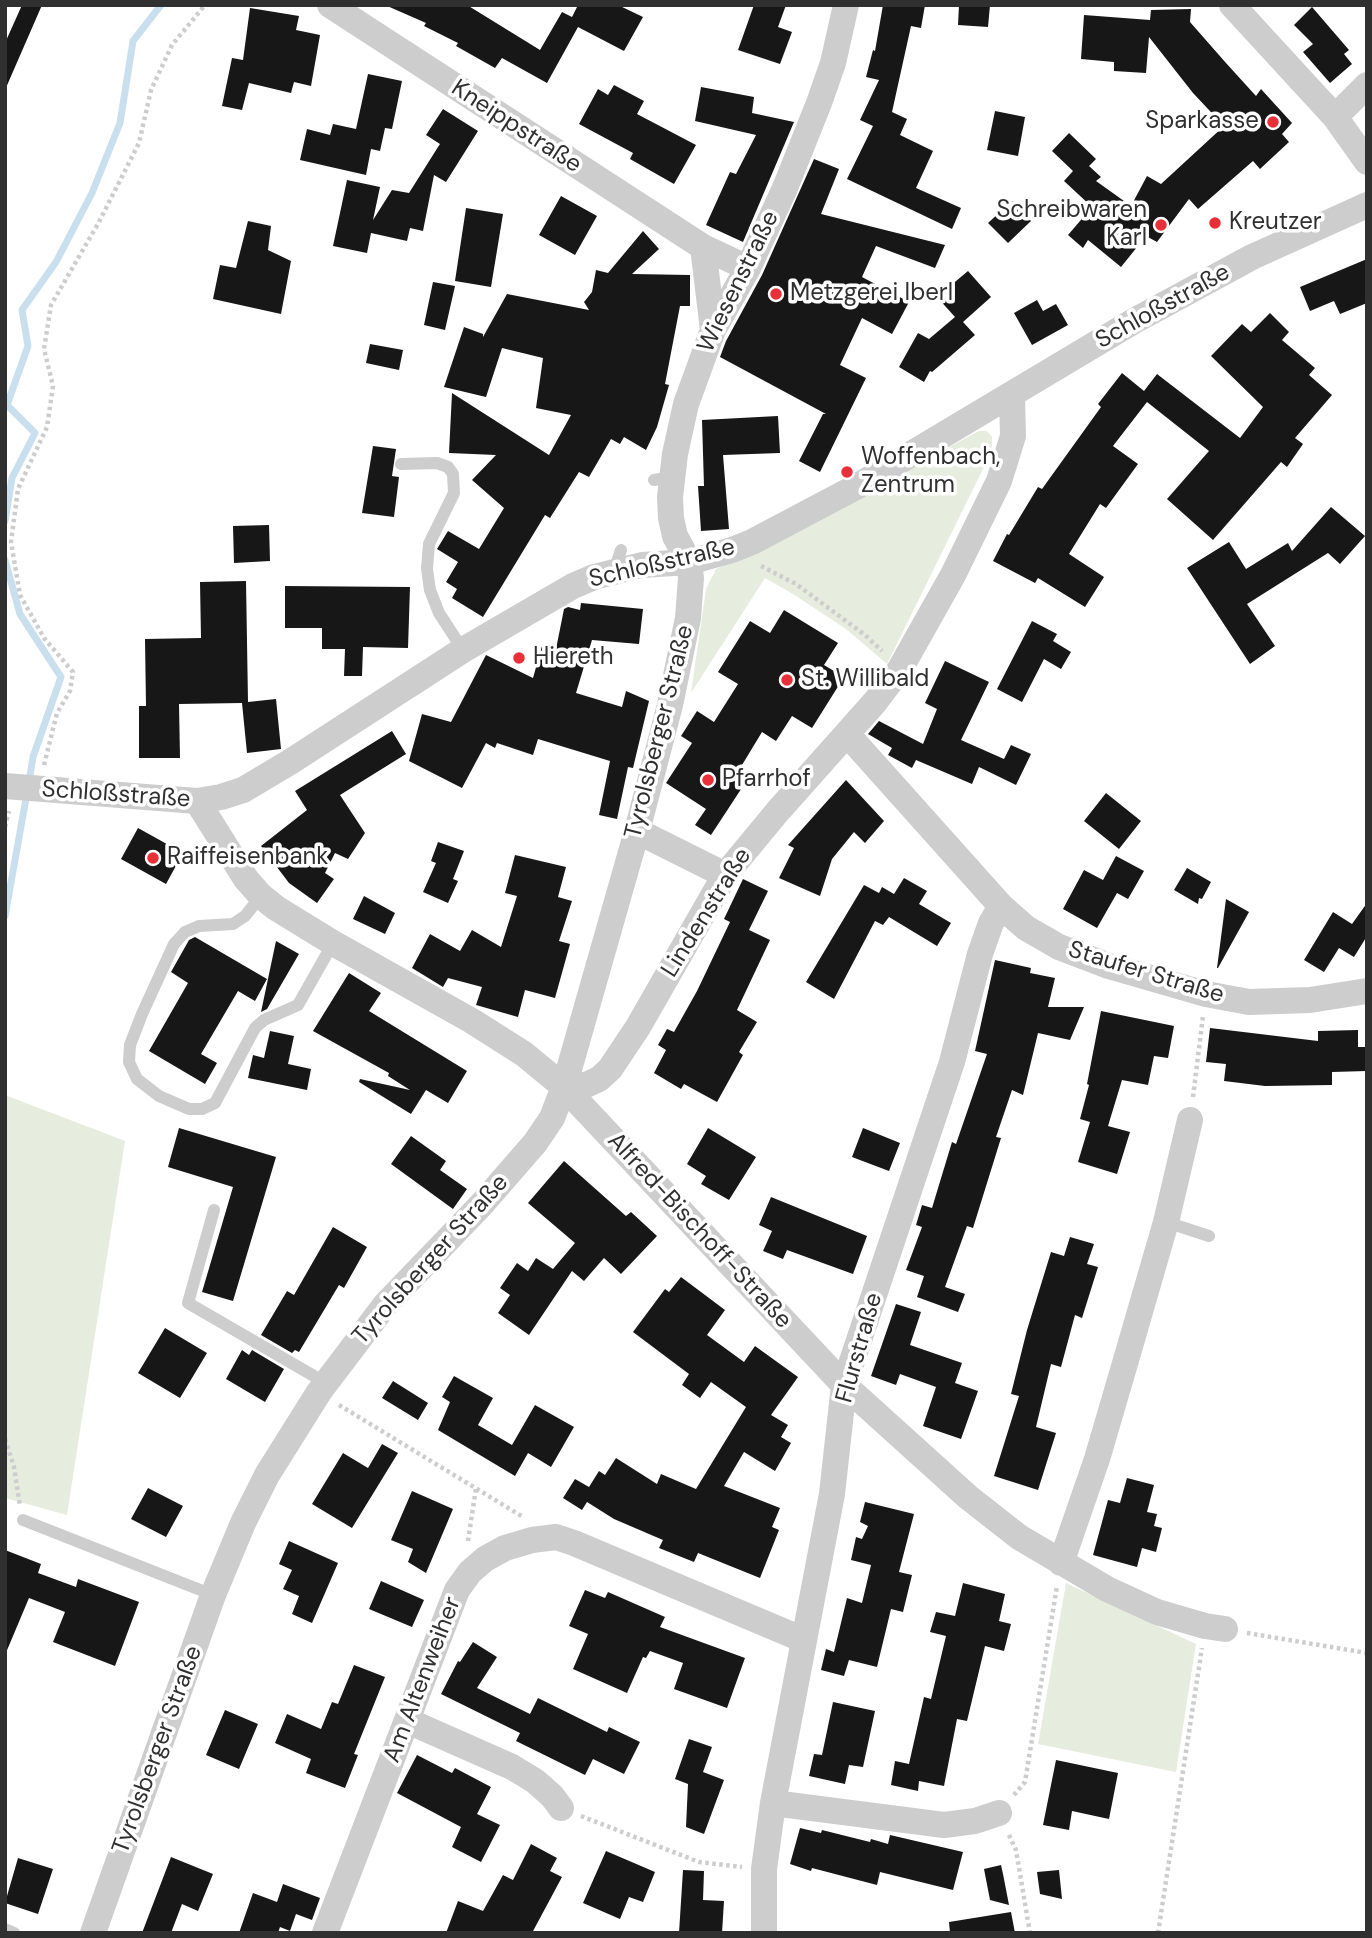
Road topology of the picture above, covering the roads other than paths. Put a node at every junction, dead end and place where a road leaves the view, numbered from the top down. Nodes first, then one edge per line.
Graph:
1 (330, 5) edge
2 (846, 5) edge
3 (1232, 5) edge
4 (1367, 85) edge
5 (1335, 117) junction
6 (1367, 162) edge
7 (1367, 205) edge
8 (703, 247) junction
9 (748, 268) junction
10 (713, 330) junction
11 (1012, 396) junction
12 (401, 464) dead end
13 (689, 562) junction
14 (463, 650) junction
15 (847, 734) junction
16 (20, 788) edge
17 (197, 802) junction
18 (637, 831) junction
19 (725, 875) junction
20 (261, 896) junction
21 (1000, 906) junction
22 (333, 943) junction
23 (1367, 990) edge
24 (564, 1087) junction
25 (1190, 1120) road end
26 (214, 1210) dead end
27 (1166, 1222) junction
28 (1209, 1236) dead end
29 (844, 1385) junction
30 (336, 1394) junction
31 (23, 1520) road end
32 (1061, 1563) junction
33 (213, 1595) junction
34 (1215, 1628) road end
35 (804, 1640) junction
36 (408, 1721) junction
37 (773, 1803) junction
38 (561, 1808) road end
39 (999, 1813) road end
40 (5, 1929) edge
41 (14, 1933) edge
42 (93, 1933) edge
43 (325, 1933) edge
44 (764, 1933) edge

1 - 8 street, Kneippstraße
2 - 9 street, Wiesenstraße
3 - 5 street
4 - 5 street
5 - 6 street
7 - 11 street, Schloßstraße
8 - 9 street, Kneippstraße
8 - 10 street
9 - 10 street, Wiesenstraße
10 - 13 street, Wiesenstraße
11 - 13 street, Schloßstraße
11 - 15 street, Lindenstraße
12 - 14 lane
13 - 14 street, Schloßstraße
13 - 18 street, Tyrolsberger Straße
14 - 17 street, Schloßstraße
15 - 19 street, Lindenstraße
15 - 21 street, Staufer Straße
16 - 17 street, Schloßstraße
17 - 20 street, Alfred-Bischoff-Straße
18 - 19 street
18 - 24 street, Tyrolsberger Straße
19 - 24 street, Lindenstraße
20 - 22 street, Alfred-Bischoff-Straße
20 - 22 lane
21 - 23 street, Staufer Straße
21 - 29 street, Flurstraße
22 - 24 street, Alfred-Bischoff-Straße
24 - 29 street, Alfred-Bischoff-Straße
24 - 30 street, Tyrolsberger Straße
25 - 27 street
26 - 30 lane
27 - 28 lane
27 - 32 street
29 - 32 street, Alfred-Bischoff-Straße
29 - 35 street, Flurstraße
30 - 33 street, Tyrolsberger Straße
31 - 33 lane
32 - 34 street, Alfred-Bischoff-Straße
33 - 42 street, Tyrolsberger Straße
35 - 36 street, Am Altenweiher
35 - 37 street, Flurstraße
36 - 38 street
36 - 43 street, Am Altenweiher
37 - 39 street
37 - 44 street, Flurstraße
40 - 41 lane

